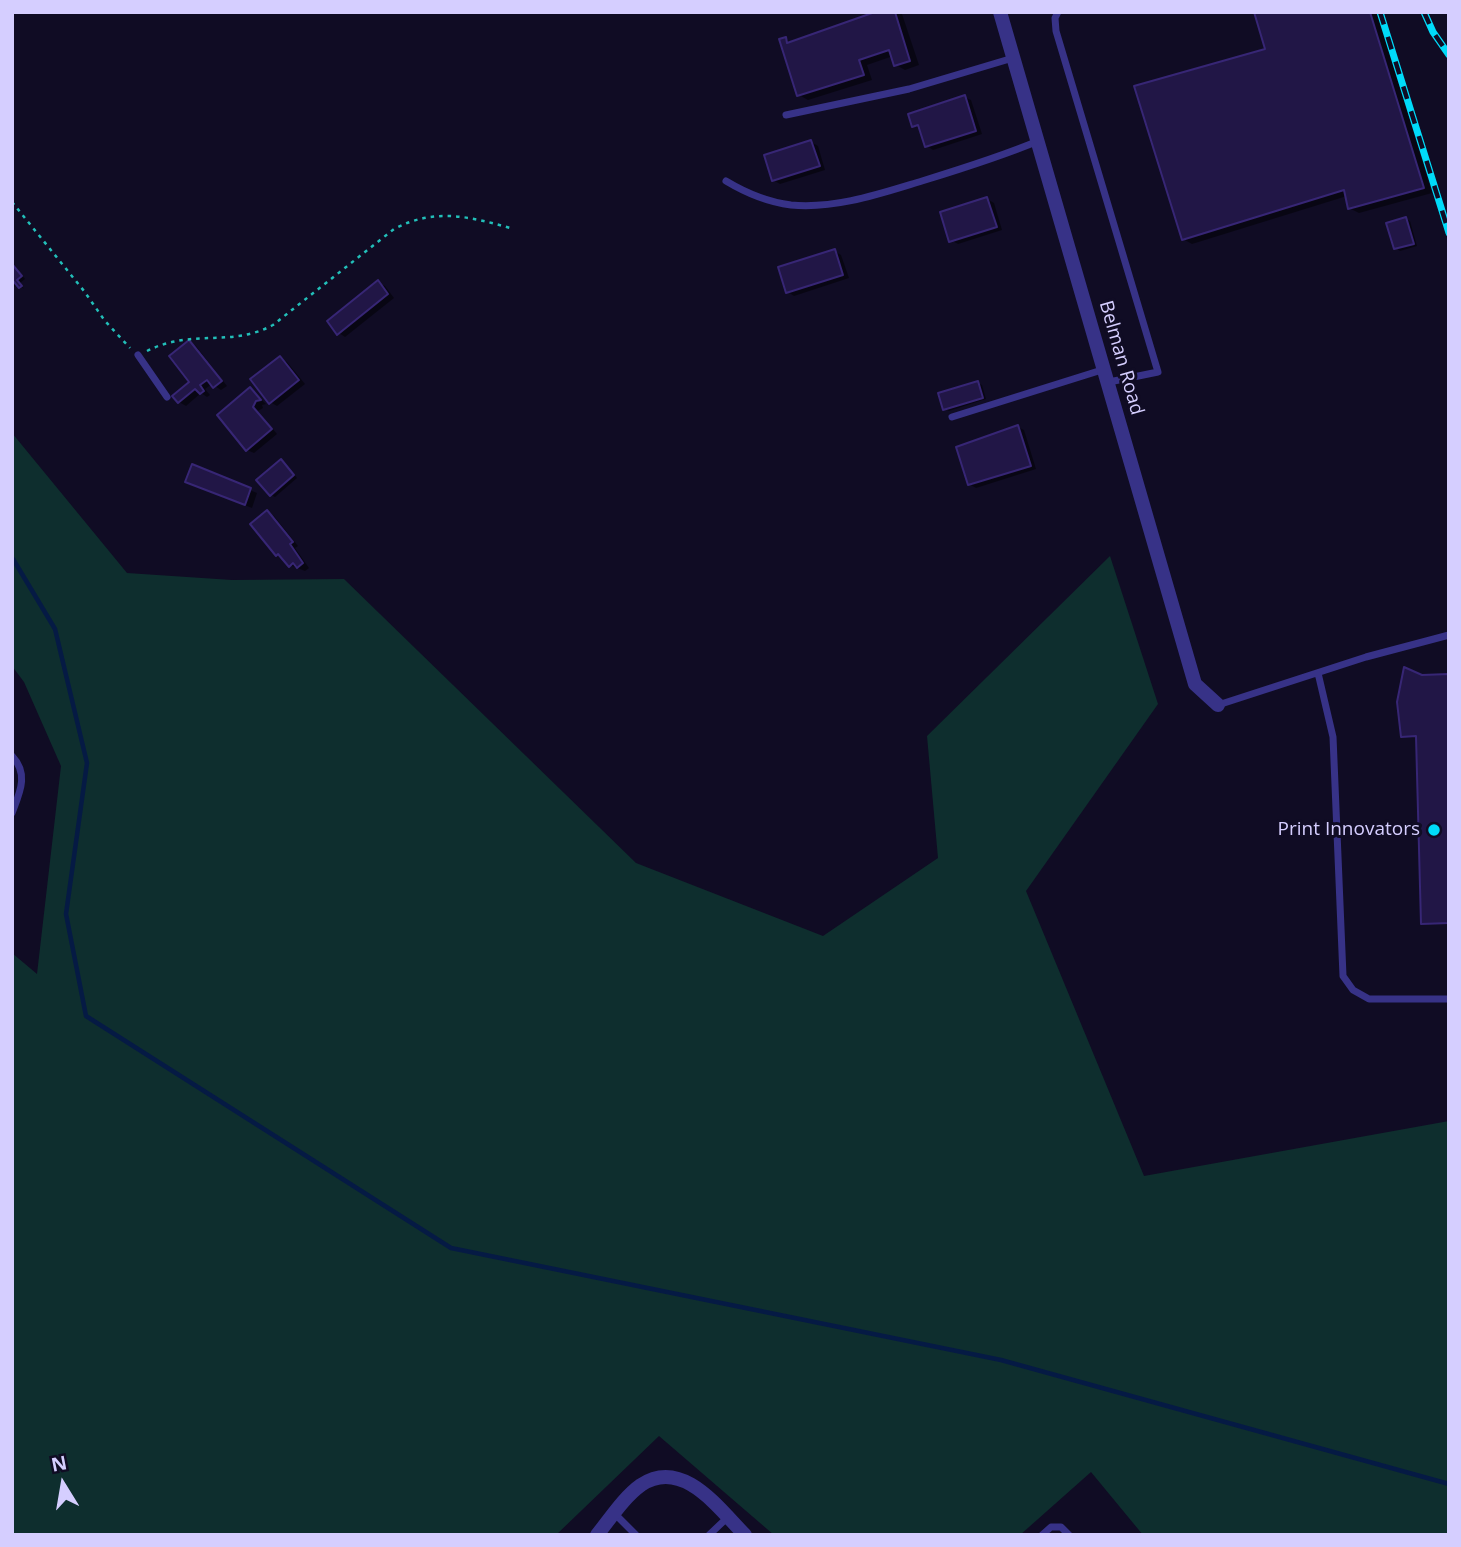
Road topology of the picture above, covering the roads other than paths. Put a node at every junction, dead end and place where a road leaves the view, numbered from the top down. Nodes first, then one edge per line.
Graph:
1 (1000, 12) edge
2 (1058, 12) edge
3 (1013, 58) junction
4 (786, 115) dead end
5 (1038, 141) junction
6 (726, 181) dead end
7 (138, 355) road end
8 (1107, 376) junction
9 (167, 397) dead end
10 (952, 417) dead end
11 (1449, 635) edge
12 (1318, 673) junction
13 (1218, 705) joint
14 (12, 755) edge
15 (12, 813) edge
16 (1449, 999) edge
17 (615, 1514) junction
18 (728, 1517) junction
19 (597, 1535) edge
20 (636, 1535) edge
21 (709, 1535) edge
22 (745, 1535) edge
23 (1042, 1535) edge
24 (1069, 1535) edge

1 - 3 street, Belman Road
2 - 8 lane
3 - 4 lane
3 - 5 street, Belman Road
5 - 6 lane
5 - 8 street, Belman Road
7 - 9 lane
8 - 10 lane
8 - 13 street, Belman Road
11 - 12 lane
12 - 13 lane
12 - 16 lane
14 - 15 lane
17 - 18 street
17 - 19 street
17 - 20 lane
18 - 21 lane
18 - 22 street
23 - 24 lane

